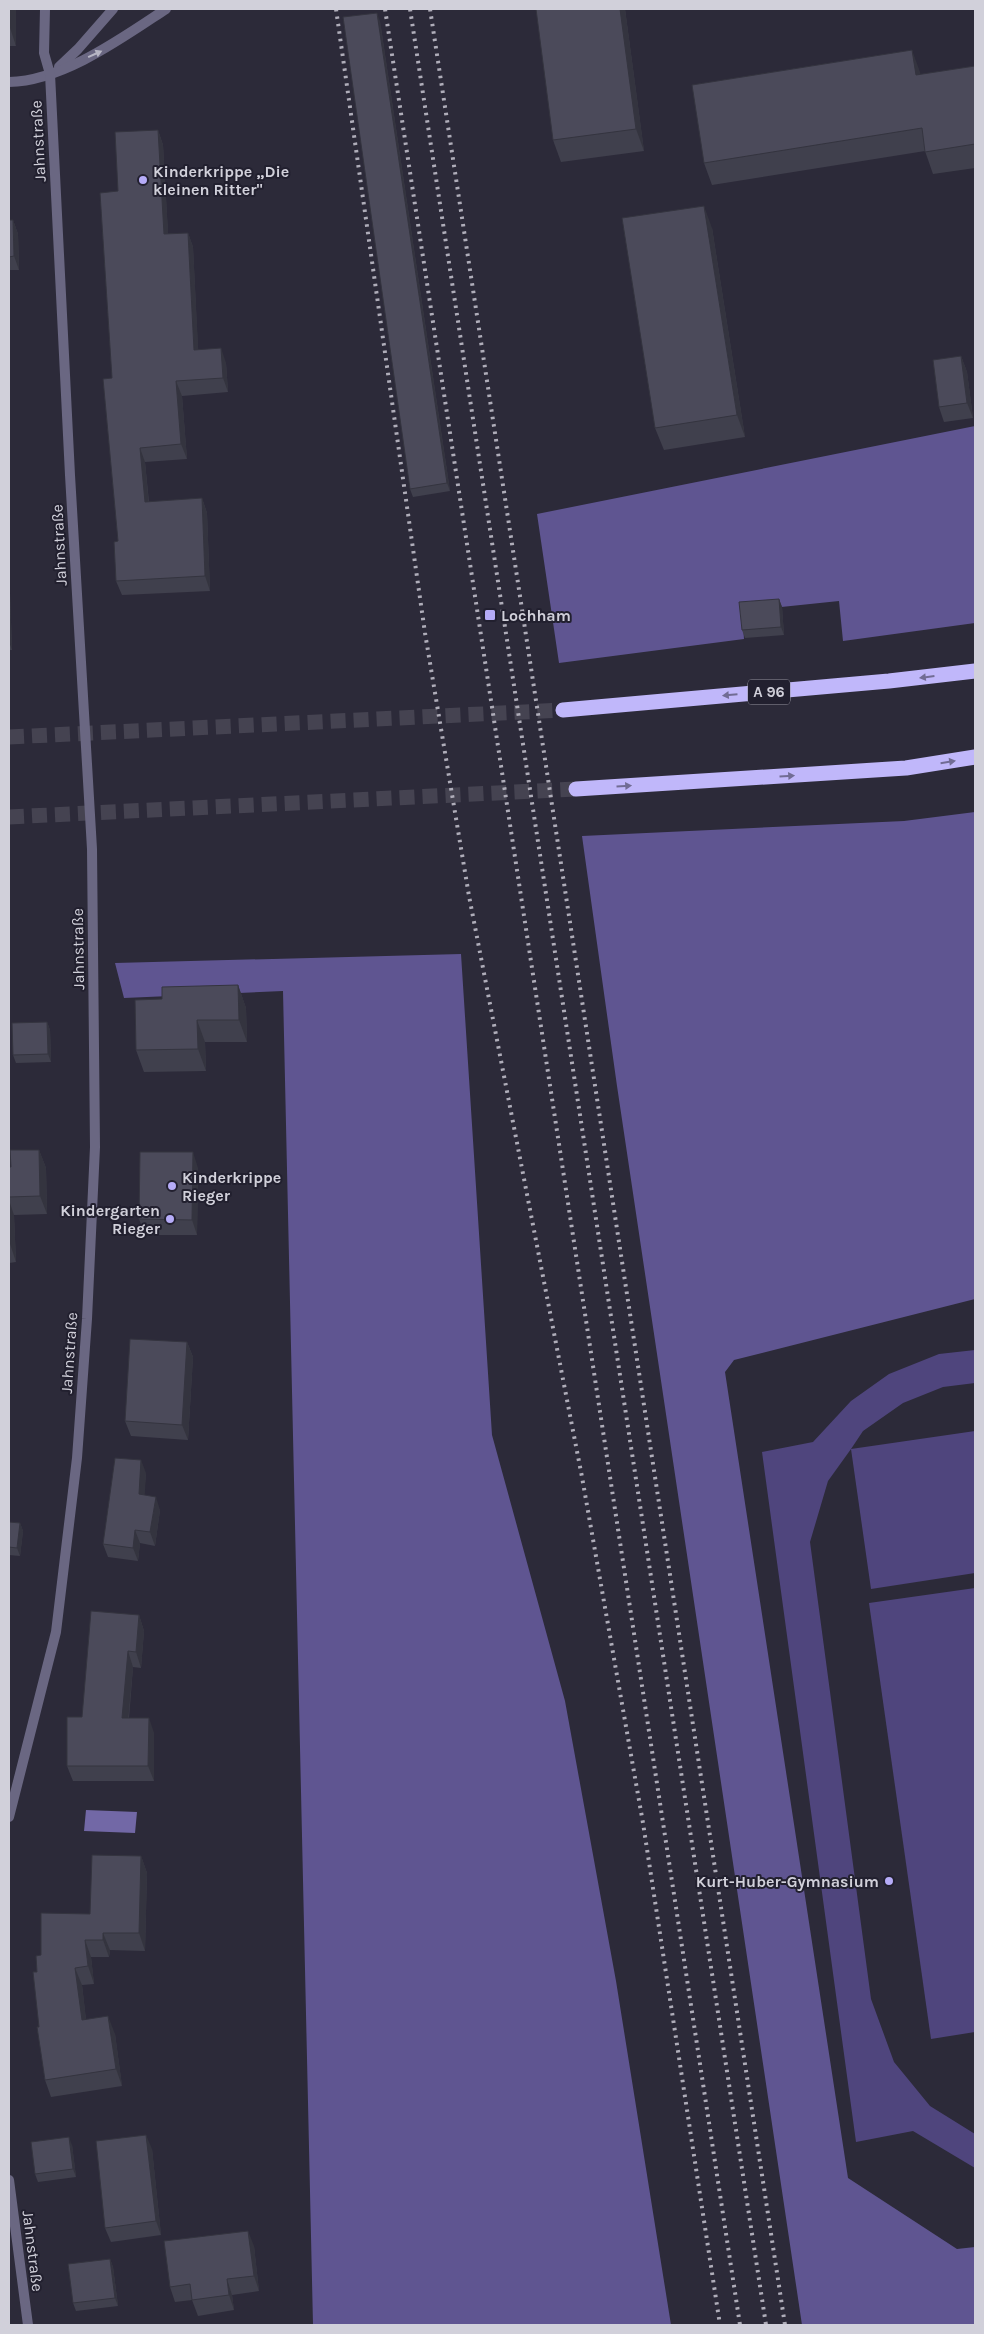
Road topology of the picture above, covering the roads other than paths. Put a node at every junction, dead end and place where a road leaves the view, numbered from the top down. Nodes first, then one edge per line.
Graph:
1 (45, 9) edge
2 (113, 9) edge
3 (166, 9) edge
4 (50, 74) junction
5 (9, 82) edge
6 (975, 671) edge
7 (563, 710) tunnel mouth
8 (975, 757) edge
9 (576, 789) tunnel mouth
10 (9, 1818) edge
11 (9, 2180) edge
12 (28, 2325) edge

1 - 4 street, Jahnstraße
2 - 4 street
4 -> 3 street
4 - 5 street
4 - 10 street, Jahnstraße
6 -> 7 highway, A 96
9 -> 8 highway
11 - 12 street, Jahnstraße

